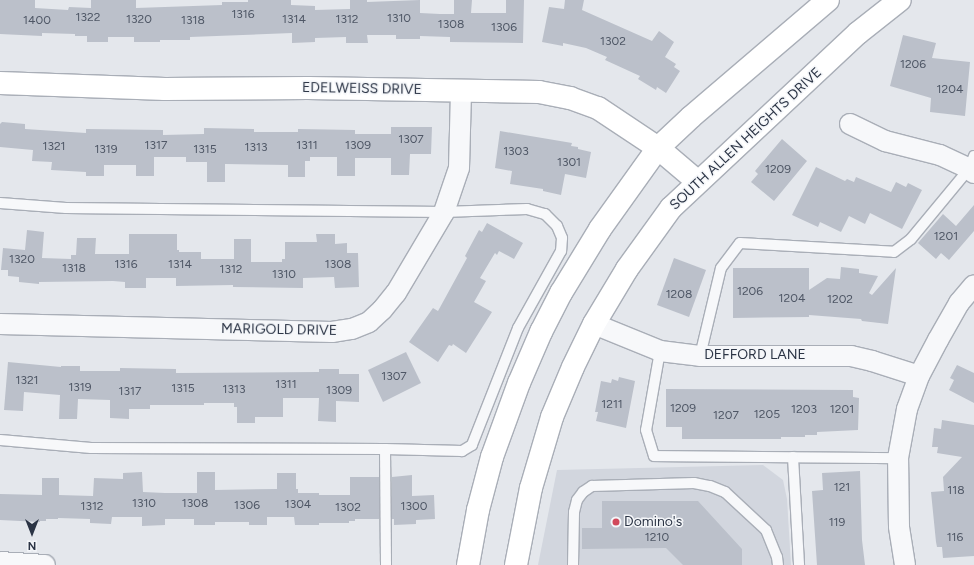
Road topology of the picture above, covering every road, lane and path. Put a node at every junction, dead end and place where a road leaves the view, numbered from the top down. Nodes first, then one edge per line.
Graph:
1 (828, 0) edge
2 (900, 0) edge
3 (0, 83) edge
4 (461, 90) junction
5 (850, 124) dead end
6 (658, 148) junction
7 (972, 166) edge
8 (698, 182) junction
9 (0, 203) edge
10 (444, 212) junction
11 (974, 285) edge
12 (0, 324) edge
13 (594, 324) junction
14 (660, 351) junction
15 (700, 356) junction
16 (919, 376) junction
17 (0, 440) edge
18 (385, 449) junction
19 (794, 457) junction
20 (898, 458) junction
21 (0, 562) edge
22 (45, 565) edge
23 (386, 565) edge
24 (468, 565) edge
25 (516, 565) edge
26 (573, 565) edge
27 (778, 565) edge
28 (799, 565) edge
29 (905, 565) edge

1 - 6 main road
2 - 8 main road, SOUTH ALLEN HEIGHTS DRIVE
3 - 4 main road, EDELWEISS DRIVE
4 - 6 main road, EDELWEISS DRIVE
4 - 10 street, MARIGOLD DRIVE
5 - 7 street
6 - 8 main road, EDELWEISS DRIVE
6 - 24 main road
7 - 15 lane
8 - 13 main road, SOUTH ALLEN HEIGHTS DRIVE
9 - 10 lane
10 - 12 street, MARIGOLD DRIVE
10 - 18 lane
11 - 16 street
13 - 14 street, DEFFORD LANE
13 - 25 main road, SOUTH ALLEN HEIGHTS DRIVE
14 - 15 street, DEFFORD LANE
14 - 19 lane
15 - 16 street, DEFFORD LANE
16 - 20 street
17 - 18 lane
18 - 23 lane
19 - 20 lane
19 - 28 lane
20 - 29 street
21 - 22 street
26 - 27 lane

